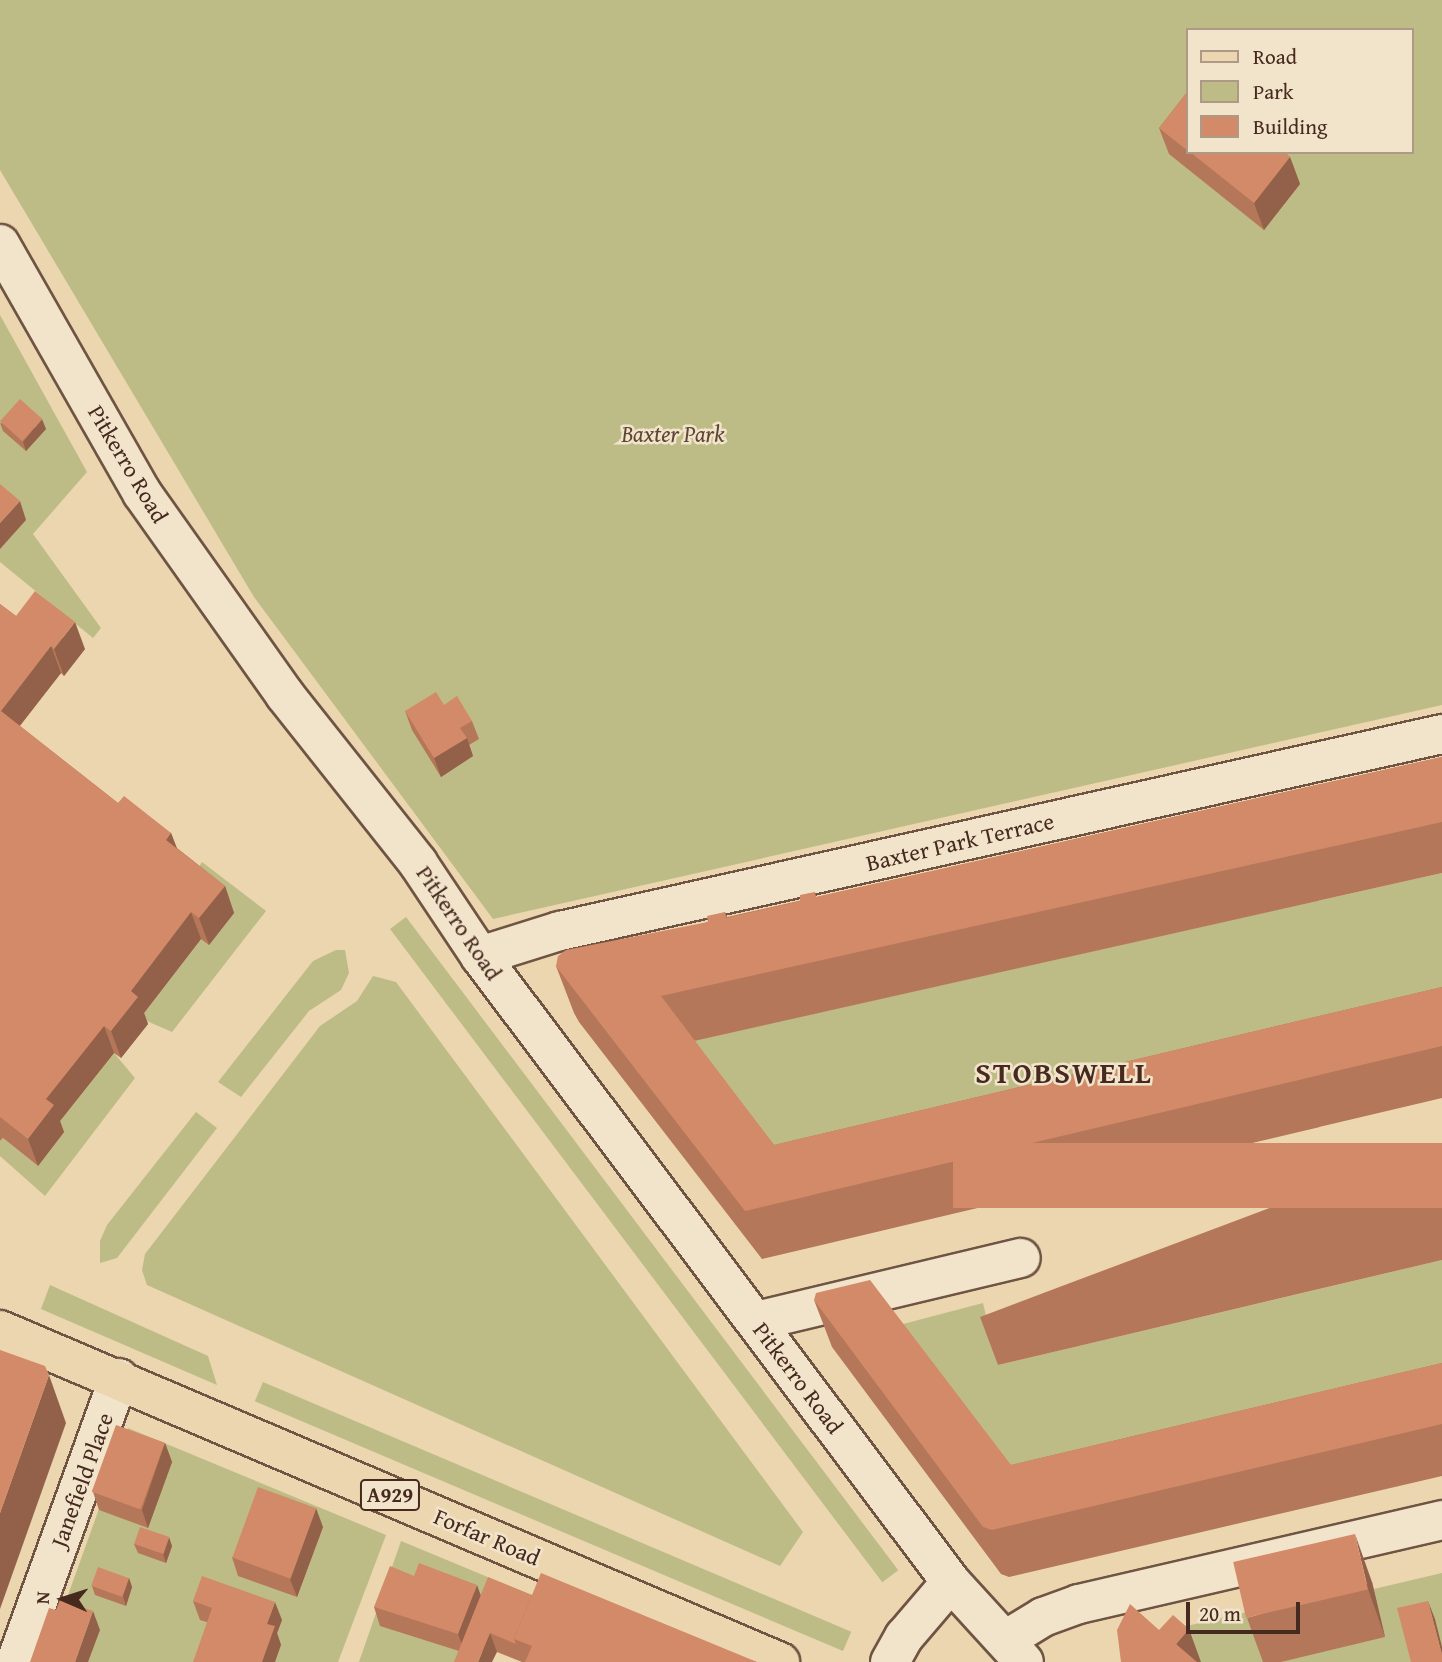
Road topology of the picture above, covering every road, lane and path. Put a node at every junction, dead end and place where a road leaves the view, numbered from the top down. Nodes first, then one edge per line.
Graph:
1 (0, 244) edge
2 (1442, 734) edge
3 (480, 956) junction
4 (1061, 1248) edge
5 (756, 1321) junction
6 (0, 1330) edge
7 (119, 1378) junction
8 (1442, 1520) edge
9 (951, 1582) junction
10 (1016, 1651) edge
11 (16, 1662) edge
12 (780, 1662) edge
13 (890, 1662) edge

1 - 3 street, Pitkerro Road
2 - 3 street, Baxter Park Terrace
3 - 5 street, Pitkerro Road
4 - 5 street
5 - 9 street, Pitkerro Road
6 - 7 main road, Forfar Road / A929
7 - 11 street, Janefield Place
7 - 12 main road, Forfar Road / A929
8 - 10 street
9 - 10 street, Pitkerro Road
9 - 13 street

